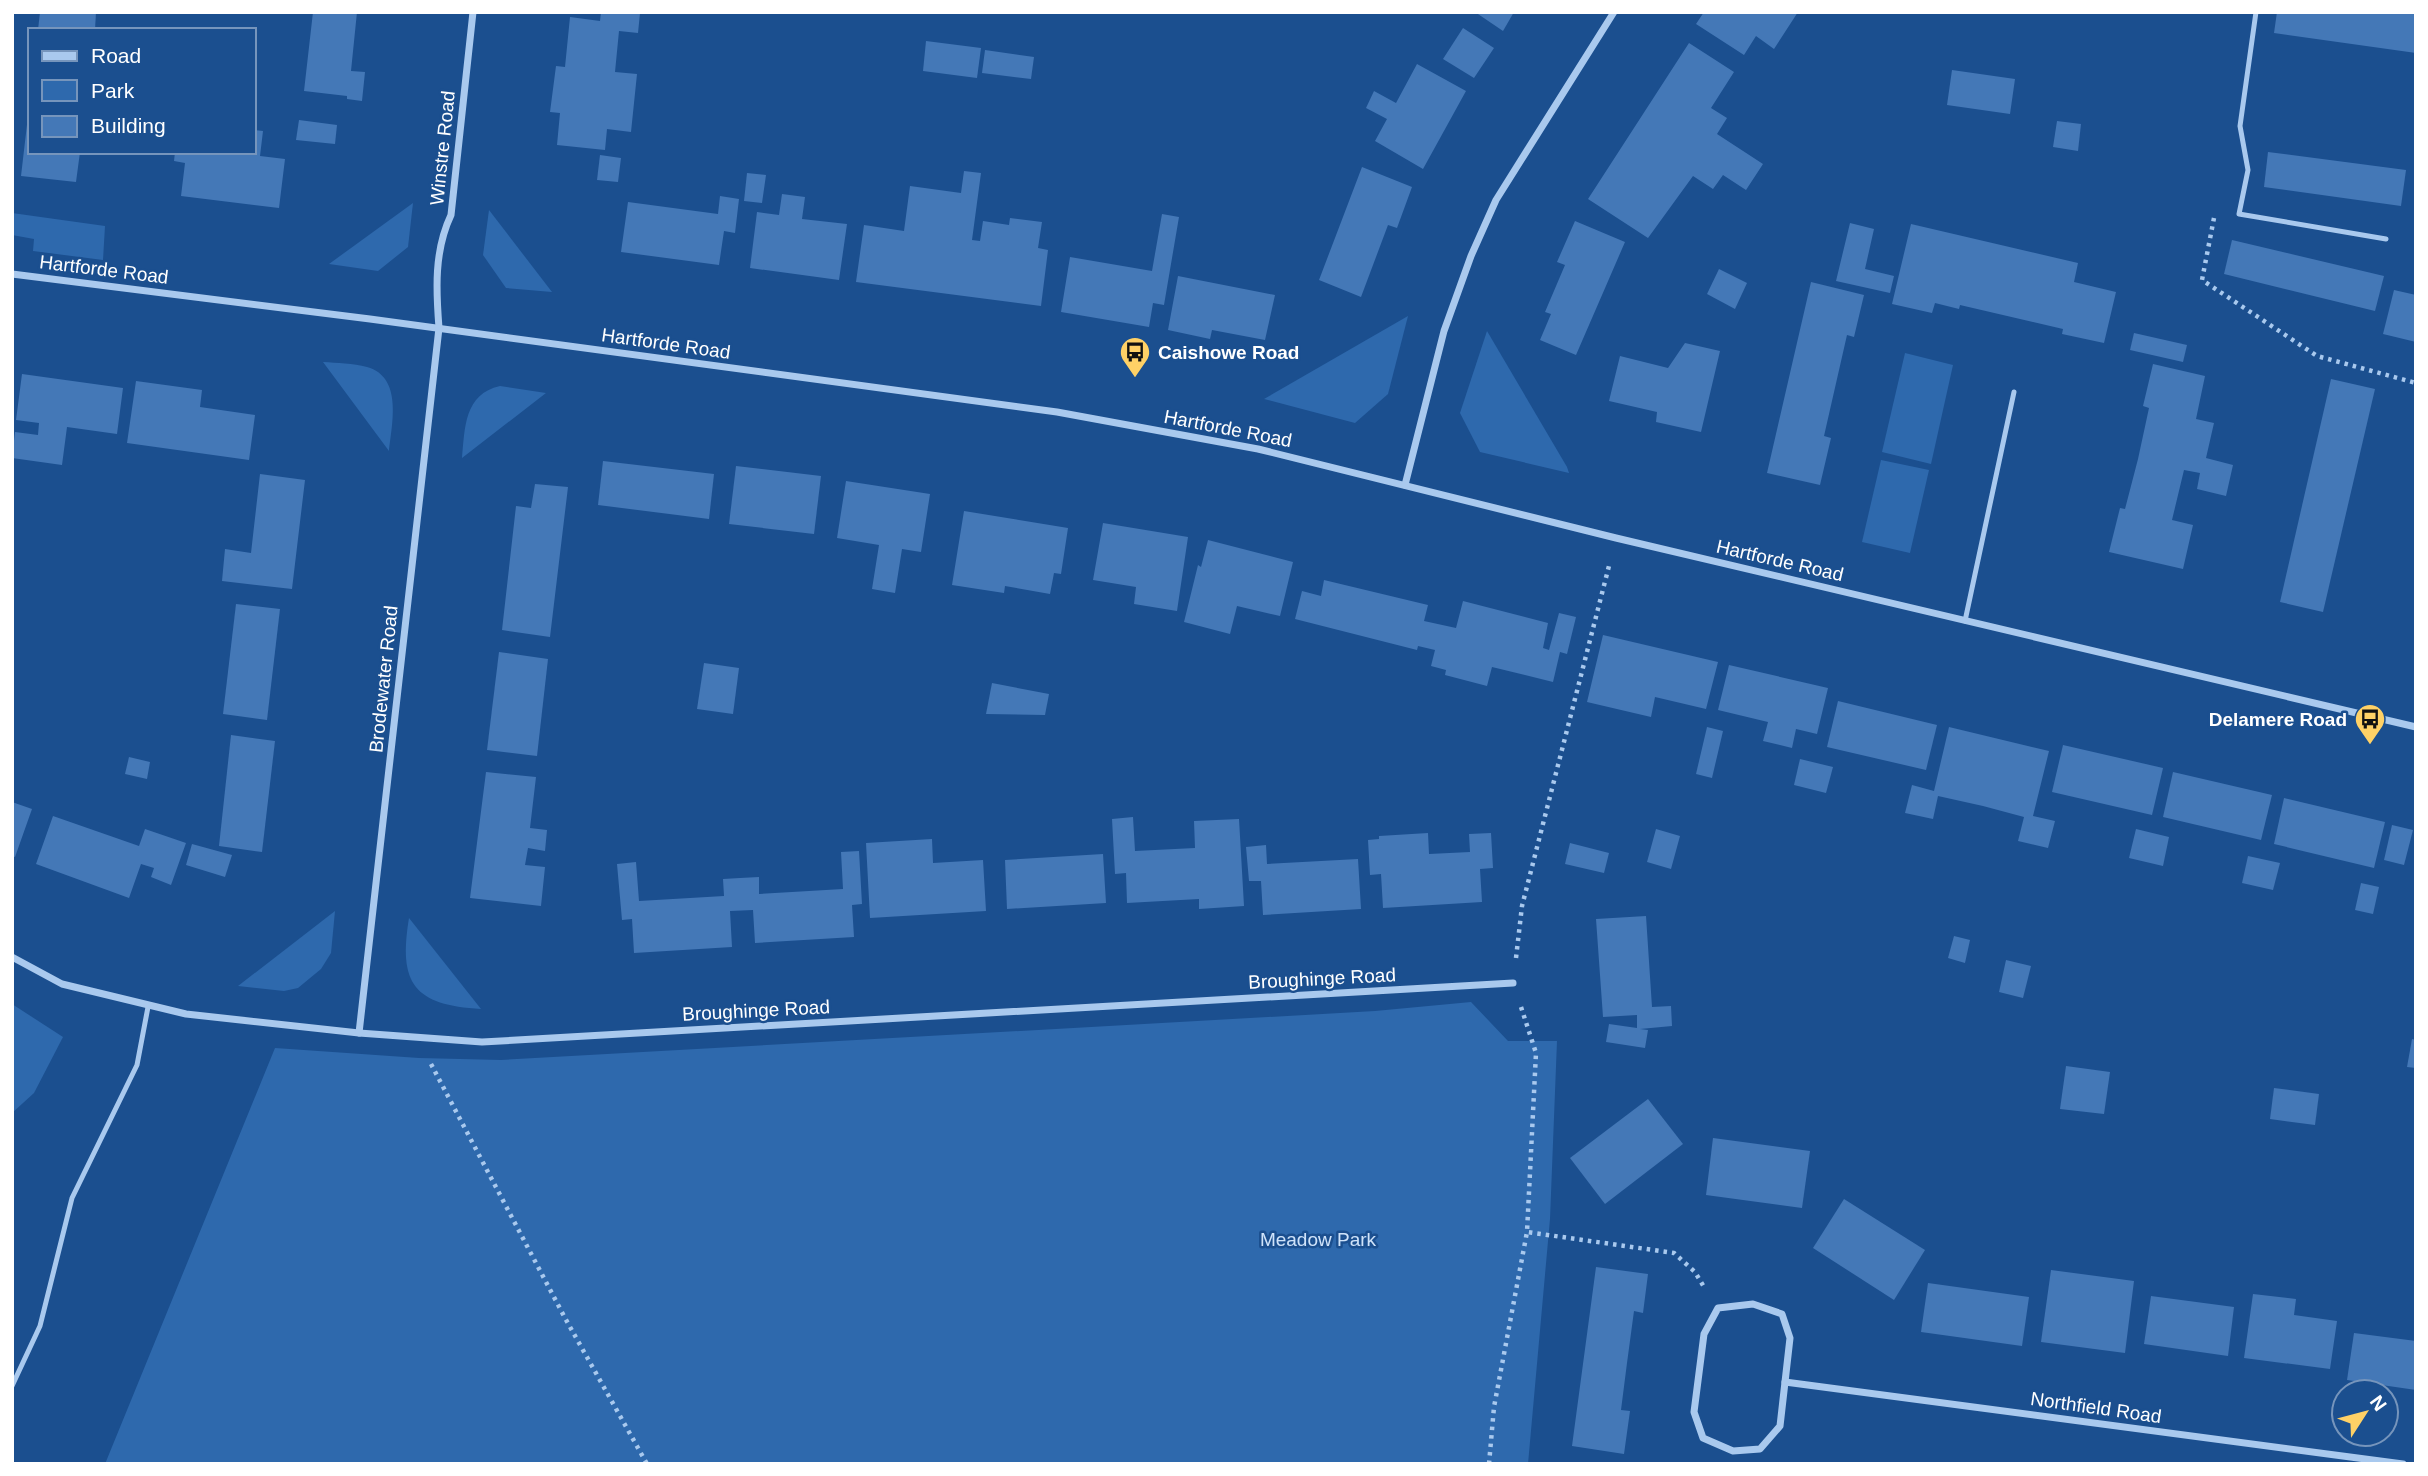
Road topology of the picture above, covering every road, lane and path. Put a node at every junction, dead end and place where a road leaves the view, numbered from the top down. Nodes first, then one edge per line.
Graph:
1 (474, 12) edge
2 (1614, 12) edge
3 (2256, 12) edge
4 (2214, 214) dead end
5 (2386, 239) dead end
6 (12, 274) edge
7 (439, 328) junction
8 (2416, 383) edge
9 (2014, 393) dead end
10 (1405, 485) junction
11 (1616, 538) junction
12 (1965, 621) junction
13 (2416, 727) edge
14 (12, 957) edge
15 (1513, 983) junction
16 (148, 1007) junction
17 (359, 1033) junction
18 (422, 1038) junction
19 (1527, 1232) junction
20 (1718, 1308) junction
21 (1785, 1382) junction
22 (12, 1386) edge
23 (647, 1464) edge
24 (1489, 1464) edge
25 (2403, 1464) edge

1 - 7 street, Winstre Road
2 - 10 street
3 - 5 lane
4 - 8 path
6 - 7 street, Hartforde Road
7 - 10 street, Hartforde Road
7 - 17 street, Brodewater Road
9 - 12 lane
10 - 11 street, Hartforde Road
11 - 12 street, Hartforde Road
11 - 15 path
12 - 13 street, Hartforde Road
14 - 16 street, Broughinge Road
15 - 18 street, Broughinge Road
15 - 19 path
16 - 17 street, Broughinge Road
16 - 22 lane
17 - 18 street, Broughinge Road
18 - 23 path
19 - 20 path
19 - 24 path
20 - 21 street
20 - 21 street
21 - 25 street, Northfield Road

